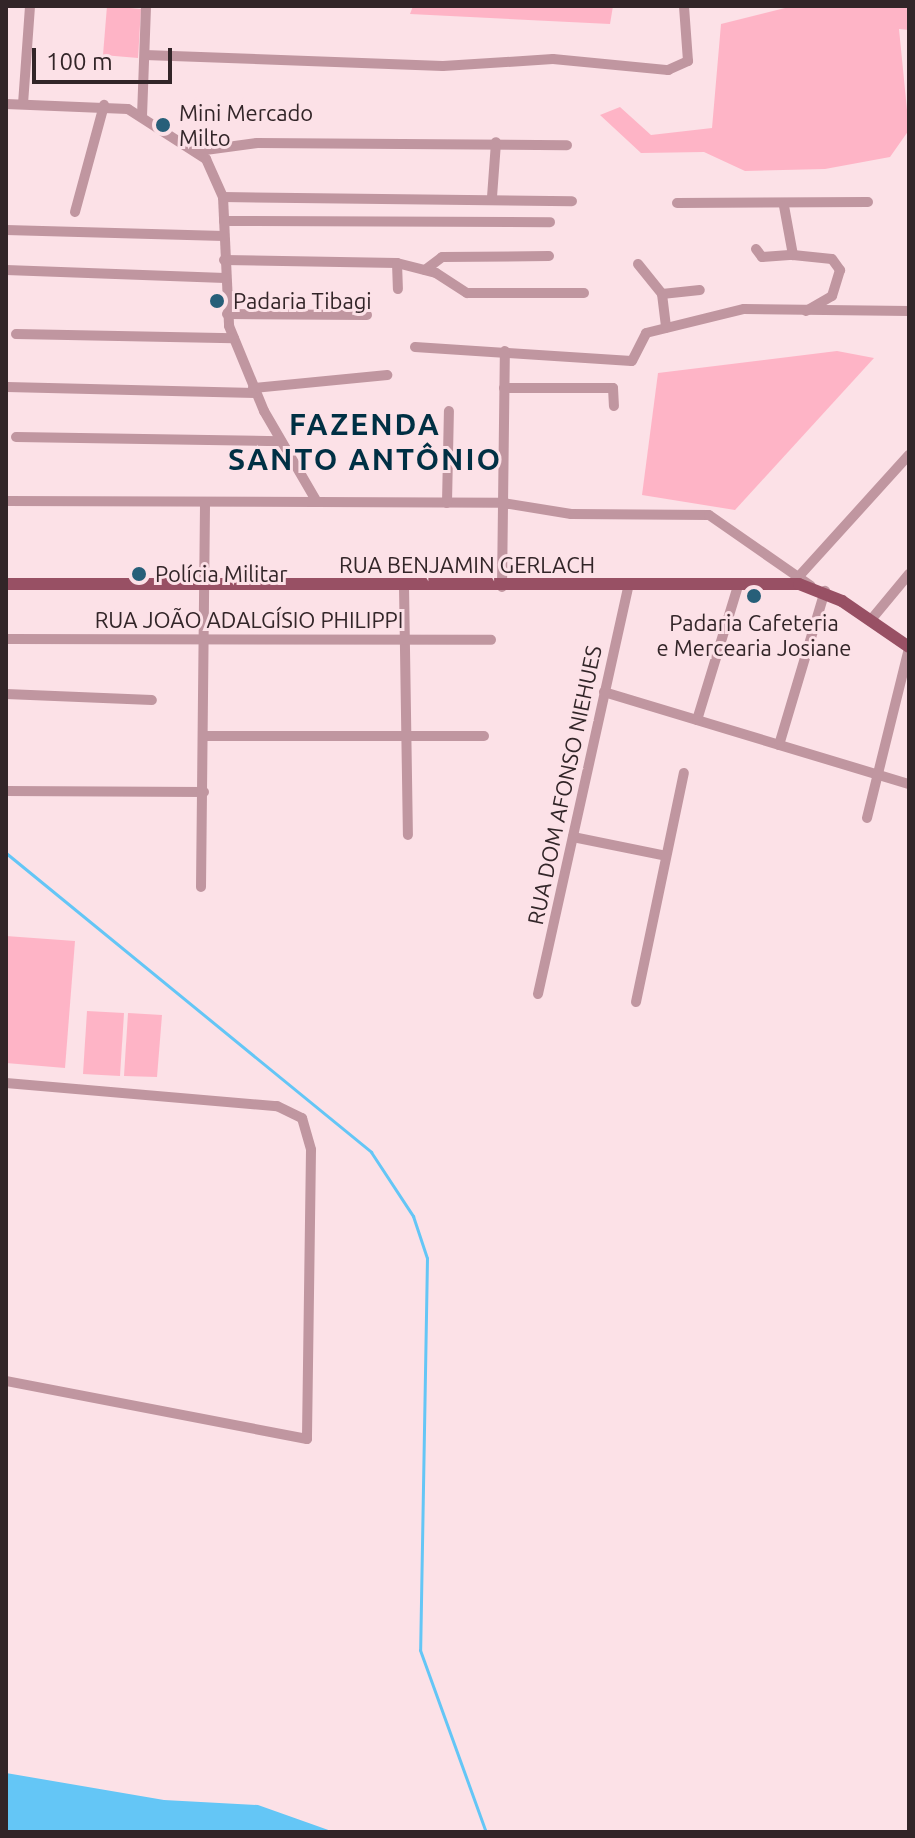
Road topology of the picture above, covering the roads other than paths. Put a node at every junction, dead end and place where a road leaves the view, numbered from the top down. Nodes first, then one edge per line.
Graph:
1 (30, 6) edge
2 (146, 6) edge
3 (684, 6) edge
4 (145, 55) junction
5 (6, 104) edge
6 (23, 104) junction
7 (104, 105) junction
8 (142, 116) junction
9 (496, 142) junction
10 (567, 145) dead end
11 (198, 151) junction
12 (223, 197) junction
13 (492, 197) junction
14 (572, 201) dead end
15 (868, 202) dead end
16 (677, 203) dead end
17 (784, 206) junction
18 (75, 212) dead end
19 (224, 221) junction
20 (550, 222) dead end
21 (6, 230) edge
22 (224, 236) junction
23 (756, 249) dead end
24 (793, 255) junction
25 (549, 256) dead end
26 (224, 260) junction
27 (397, 263) junction
28 (638, 264) dead end
29 (6, 270) edge
30 (425, 270) junction
31 (225, 278) junction
32 (398, 289) dead end
33 (700, 290) dead end
34 (584, 293) dead end
35 (662, 294) junction
36 (909, 311) edge
37 (800, 313) junction
38 (227, 314) junction
39 (367, 315) dead end
40 (666, 328) junction
41 (16, 334) dead end
42 (234, 338) junction
43 (415, 347) dead end
44 (505, 351) junction
45 (387, 375) dead end
46 (7, 387) edge
47 (504, 388) junction
48 (254, 390) junction
49 (614, 406) dead end
50 (449, 411) dead end
51 (16, 437) dead end
52 (281, 441) junction
53 (909, 455) edge
54 (6, 501) edge
55 (205, 502) junction
56 (317, 502) junction
57 (447, 503) junction
58 (503, 503) junction
59 (909, 574) edge
60 (804, 581) junction
61 (739, 583) junction
62 (6, 584) edge
63 (629, 584) junction
64 (205, 585) junction
65 (404, 586) junction
66 (502, 587) junction
67 (825, 591) junction
68 (870, 621) junction
69 (6, 639) edge
70 (204, 640) junction
71 (405, 640) junction
72 (491, 640) dead end
73 (909, 648) edge
74 (604, 692) junction
75 (6, 694) edge
76 (152, 700) dead end
77 (697, 720) junction
78 (204, 736) junction
79 (407, 736) junction
80 (484, 736) dead end
81 (779, 745) junction
82 (684, 773) dead end
83 (876, 774) junction
84 (909, 784) edge
85 (6, 791) edge
86 (204, 792) junction
87 (867, 818) dead end
88 (408, 835) dead end
89 (573, 837) junction
90 (666, 856) junction
91 (201, 887) dead end
92 (538, 994) dead end
93 (636, 1002) dead end
94 (6, 1083) edge
95 (6, 1381) edge

1 - 6 street
2 - 4 street
3 - 4 street
4 - 8 street
5 - 6 street
6 - 7 street
7 - 8 street
7 - 18 street
8 - 11 street
9 - 10 street
9 - 11 street
9 - 13 street
11 - 12 street
12 - 13 street
12 - 19 street
13 - 14 street
15 - 17 street
16 - 17 street
17 - 24 street
19 - 20 street
19 - 22 street
21 - 22 street
22 - 26 street
23 - 24 street
24 - 37 street
25 - 30 street
26 - 27 street
26 - 31 street
27 - 30 street
27 - 32 street
28 - 35 street
29 - 31 street
30 - 34 street
31 - 38 street
33 - 35 street
35 - 40 street
36 - 37 street
37 - 40 street
38 - 39 street
38 - 42 street
40 - 44 street
41 - 42 street
42 - 48 street
43 - 44 street
44 - 47 street
45 - 48 street
46 - 48 street
47 - 49 street
47 - 58 street
48 - 52 street
50 - 57 street
51 - 52 street
52 - 56 street
53 - 60 street
54 - 55 street
55 - 56 street
55 - 64 street
56 - 57 street
57 - 58 street
58 - 60 street
58 - 66 street
59 - 68 street
60 - 61 main road, RUA BENJAMIN GERLACH
60 - 67 main road, RUA BENJAMIN GERLACH
61 - 63 main road, RUA BENJAMIN GERLACH
61 - 77 street
62 - 64 main road, RUA BENJAMIN GERLACH
63 - 66 main road, RUA BENJAMIN GERLACH
63 - 74 street, RUA DOM AFONSO NIEHUES
64 - 65 main road, RUA BENJAMIN GERLACH
64 - 70 street
65 - 66 main road, RUA BENJAMIN GERLACH
65 - 71 street
67 - 68 main road, RUA BENJAMIN GERLACH
67 - 81 street
68 - 73 main road, RUA BENJAMIN GERLACH
69 - 70 street, RUA JOÃO ADALGÍSIO PHILIPPI
70 - 71 street, RUA JOÃO ADALGÍSIO PHILIPPI
70 - 78 street
71 - 72 street, RUA JOÃO ADALGÍSIO PHILIPPI
71 - 79 street
73 - 83 street
74 - 77 street
74 - 89 street, RUA DOM AFONSO NIEHUES
75 - 76 street
77 - 81 street
78 - 79 street
78 - 86 street
79 - 80 street
79 - 88 street
81 - 83 street
82 - 90 street
83 - 84 street
83 - 87 street
85 - 86 street
86 - 91 street
89 - 90 street
89 - 92 street, RUA DOM AFONSO NIEHUES
90 - 93 street
94 - 95 street

